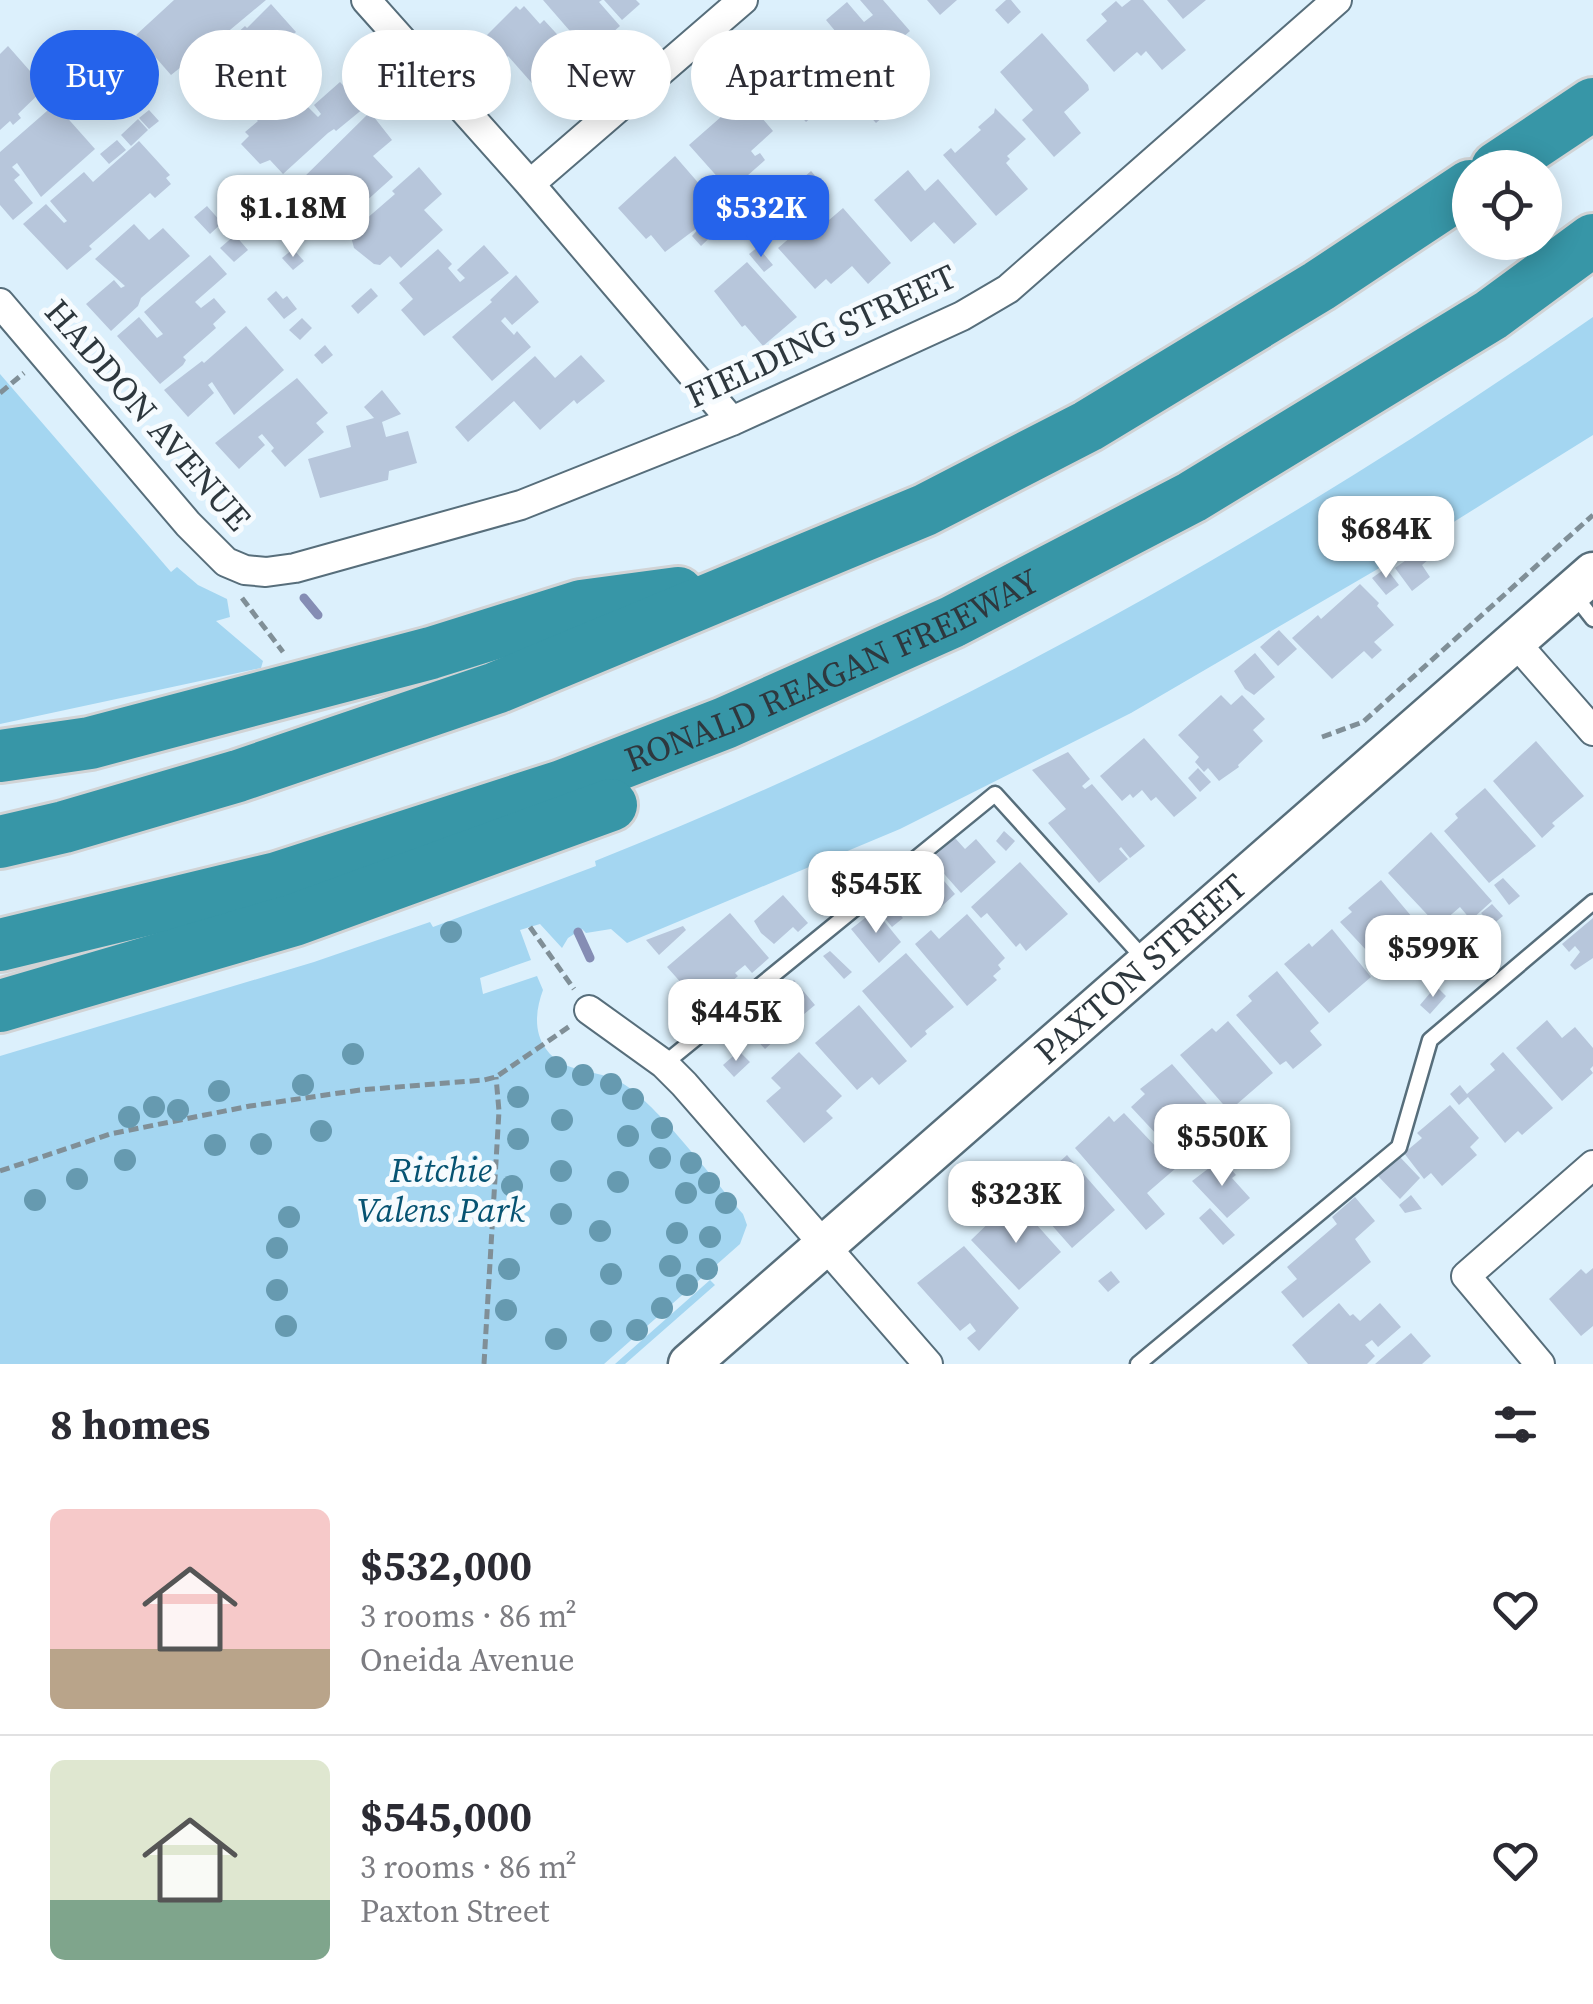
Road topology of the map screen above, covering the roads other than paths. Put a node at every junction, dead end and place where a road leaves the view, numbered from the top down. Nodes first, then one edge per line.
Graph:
1 (366, 0) edge
2 (743, 0) edge
3 (1338, 0) edge
4 (1593, 104) edge
5 (1524, 150) edge
6 (530, 184) junction
7 (1452, 198) edge
8 (1593, 240) edge
9 (0, 303) edge
10 (732, 421) junction
11 (245, 570) joint
12 (750, 584) junction
13 (1586, 595) edge
14 (952, 622) junction
15 (1515, 642) junction
16 (1593, 731) edge
17 (0, 756) edge
18 (0, 842) edge
19 (1593, 902) edge
20 (0, 945) edge
21 (1148, 964) junction
22 (0, 1006) edge
23 (590, 1010) road end
24 (664, 1064) junction
25 (1593, 1165) edge
26 (824, 1246) junction
27 (689, 1364) edge
28 (928, 1364) edge
29 (1138, 1364) edge
30 (1540, 1364) edge

1 - 6 street
2 - 6 street
3 - 10 street, FIELDING STREET
4 - 5 highway
6 - 10 street
7 - 12 highway
8 - 14 highway, RONALD REAGAN FREEWAY
9 - 11 street, HADDON AVENUE
10 - 11 street, FIELDING STREET
12 - 17 highway
12 - 18 highway
13 - 15 street, PAXTON STREET
14 - 20 highway, RONALD REAGAN FREEWAY
14 - 22 highway
15 - 16 street
15 - 21 street, PAXTON STREET
19 - 29 lane
21 - 24 lane
21 - 26 street, PAXTON STREET
23 - 24 street
24 - 26 street
25 - 30 street
26 - 27 street, PAXTON STREET
26 - 28 street

